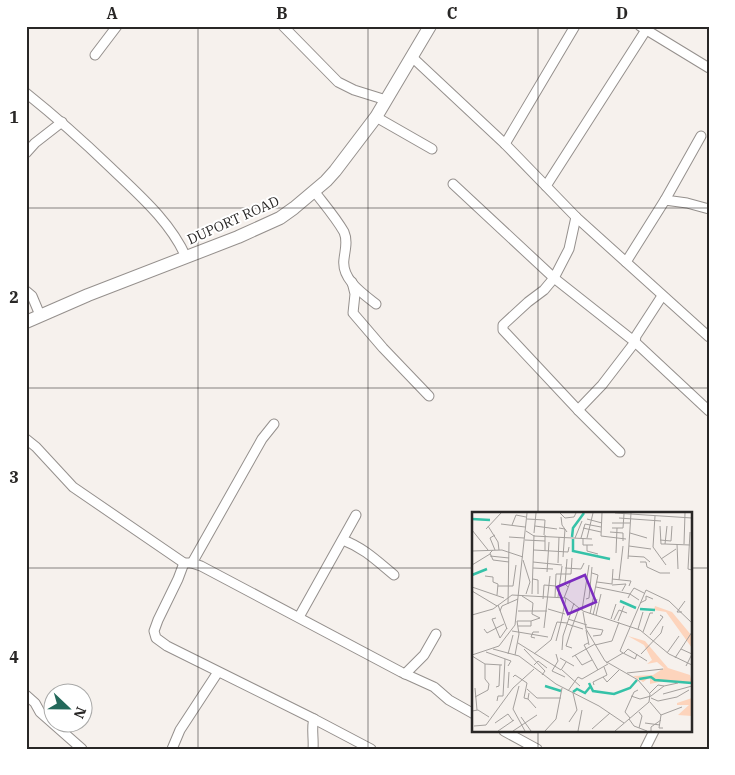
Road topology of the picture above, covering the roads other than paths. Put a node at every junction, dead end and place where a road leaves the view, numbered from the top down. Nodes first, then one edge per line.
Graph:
1 (117, 26) edge
2 (283, 26) edge
3 (430, 26) edge
4 (575, 26) edge
5 (643, 28) edge
6 (95, 55) dead end
7 (412, 57) junction
8 (709, 68) edge
9 (26, 94) edge
10 (386, 100) junction
11 (376, 117) junction
12 (62, 122) junction
13 (701, 136) dead end
14 (505, 144) junction
15 (432, 149) dead end
16 (26, 153) edge
17 (453, 184) dead end
18 (546, 186) junction
19 (314, 191) junction
20 (665, 200) junction
21 (709, 209) edge
22 (576, 217) junction
23 (186, 257) junction
24 (626, 262) junction
25 (554, 278) junction
26 (352, 282) junction
27 (26, 292) edge
28 (662, 296) junction
29 (376, 304) dead end
30 (40, 315) junction
31 (26, 322) edge
32 (709, 337) edge
33 (635, 342) junction
34 (429, 396) dead end
35 (578, 410) junction
36 (709, 411) edge
37 (274, 424) dead end
38 (26, 439) edge
39 (620, 452) dead end
40 (356, 515) dead end
41 (343, 540) junction
42 (188, 563) junction
43 (394, 575) dead end
44 (299, 618) junction
45 (436, 634) dead end
46 (218, 672) junction
47 (405, 674) junction
48 (26, 695) edge
49 (472, 713) edge
50 (314, 719) junction
51 (509, 732) edge
52 (654, 732) edge
53 (82, 749) edge
54 (172, 749) edge
55 (312, 749) edge
56 (371, 749) edge
57 (537, 749) edge
58 (645, 749) edge

1 - 6 street
2 - 10 street
3 - 7 street, DUPORT ROAD
4 - 14 street
5 - 8 street
5 - 18 street
7 - 10 street, DUPORT ROAD
7 - 14 street
9 - 12 street
10 - 11 street, DUPORT ROAD
11 - 15 street
11 - 19 street, DUPORT ROAD
12 - 16 street
12 - 23 street
13 - 20 street
14 - 18 street
17 - 25 street
18 - 22 street
19 - 23 street, DUPORT ROAD
19 - 26 street
20 - 21 street
20 - 24 street
22 - 24 street
22 - 25 street
23 - 30 street, DUPORT ROAD
24 - 28 street
25 - 33 street
25 - 35 street
26 - 29 street
26 - 34 street
27 - 30 street
28 - 32 street
28 - 33 street
30 - 31 street, DUPORT ROAD
33 - 35 street
33 - 36 street
35 - 39 street
37 - 42 street
38 - 42 street
40 - 41 street
41 - 43 street
41 - 44 street
42 - 44 street
42 - 46 street
44 - 47 street
45 - 47 street
46 - 50 street
46 - 54 street
47 - 49 street
48 - 53 street
50 - 55 street
50 - 56 street
51 - 57 street
52 - 58 street

